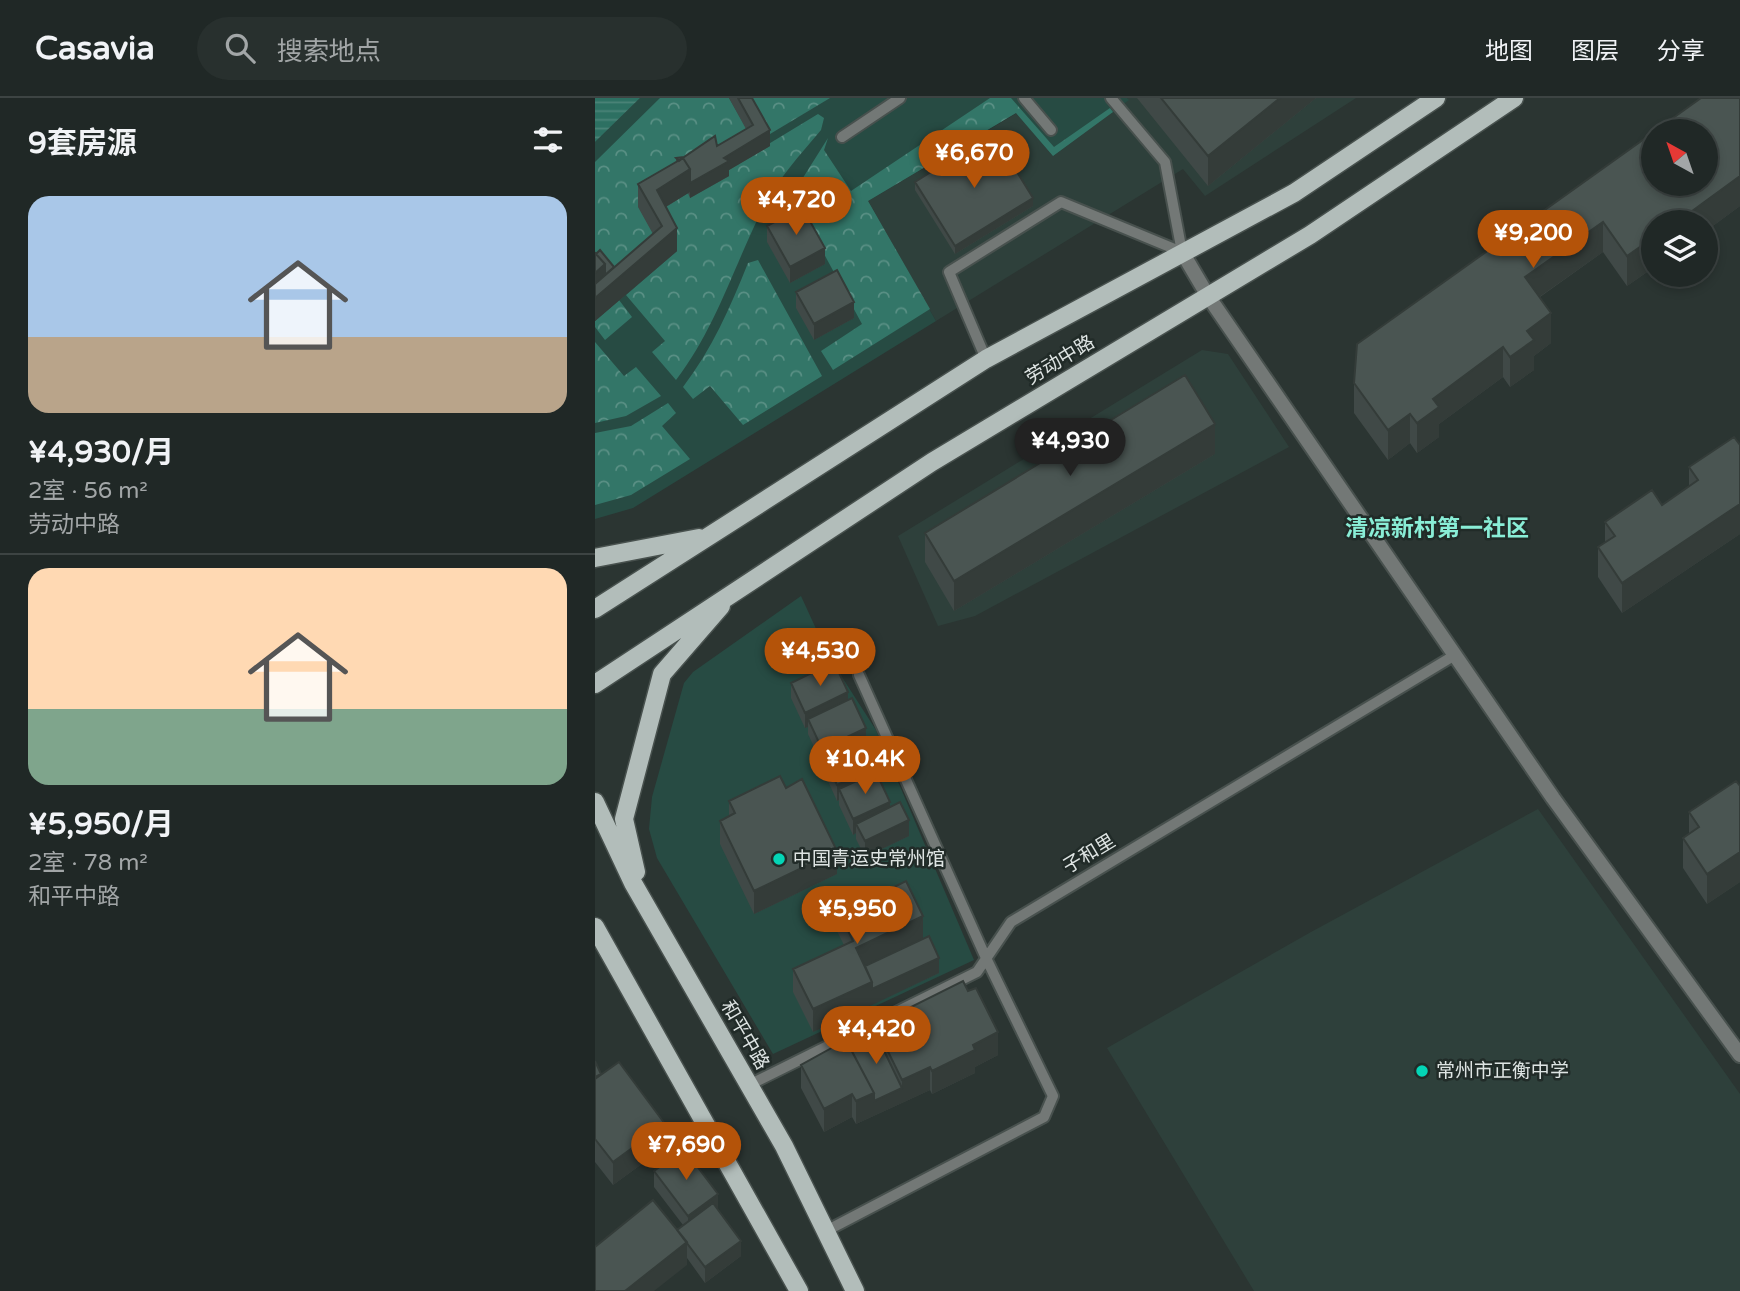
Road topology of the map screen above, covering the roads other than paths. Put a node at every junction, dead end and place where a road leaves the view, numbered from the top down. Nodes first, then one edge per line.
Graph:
1 (900, 98) edge
2 (1024, 98) edge
3 (1111, 98) edge
4 (1436, 98) edge
5 (1514, 98) edge
6 (1051, 130) dead end
7 (842, 137) dead end
8 (1182, 253) junction
9 (1208, 296) junction
10 (986, 359) junction
11 (709, 536) junction
12 (595, 558) edge
13 (735, 590) junction
14 (595, 608) edge
15 (1455, 655) junction
16 (859, 675) dead end
17 (595, 684) edge
18 (595, 802) edge
19 (644, 902) junction
20 (595, 927) edge
21 (601, 943) edge
22 (986, 958) junction
23 (1740, 1055) edge
24 (749, 1085) junction
25 (826, 1231) junction
26 (799, 1291) edge
27 (855, 1291) edge

1 - 7 lane
2 - 6 lane
3 - 8 lane
4 - 8 main road
5 - 9 main road, 劳动中路
8 - 9 street
8 - 10 main road
8 - 10 lane
9 - 13 main road, 劳动中路
9 - 15 street
10 - 11 main road
11 - 12 main road
11 - 14 main road
13 - 17 main road, 劳动中路
13 - 19 main road
15 - 22 lane, 子和里
15 - 23 street
16 - 22 lane
18 - 19 main road, 和平中路
19 - 24 main road, 和平中路
20 - 21 main road
21 - 26 main road
22 - 24 lane, 子和里
22 - 25 lane
24 - 25 main road, 和平中路
25 - 27 main road, 和平中路

